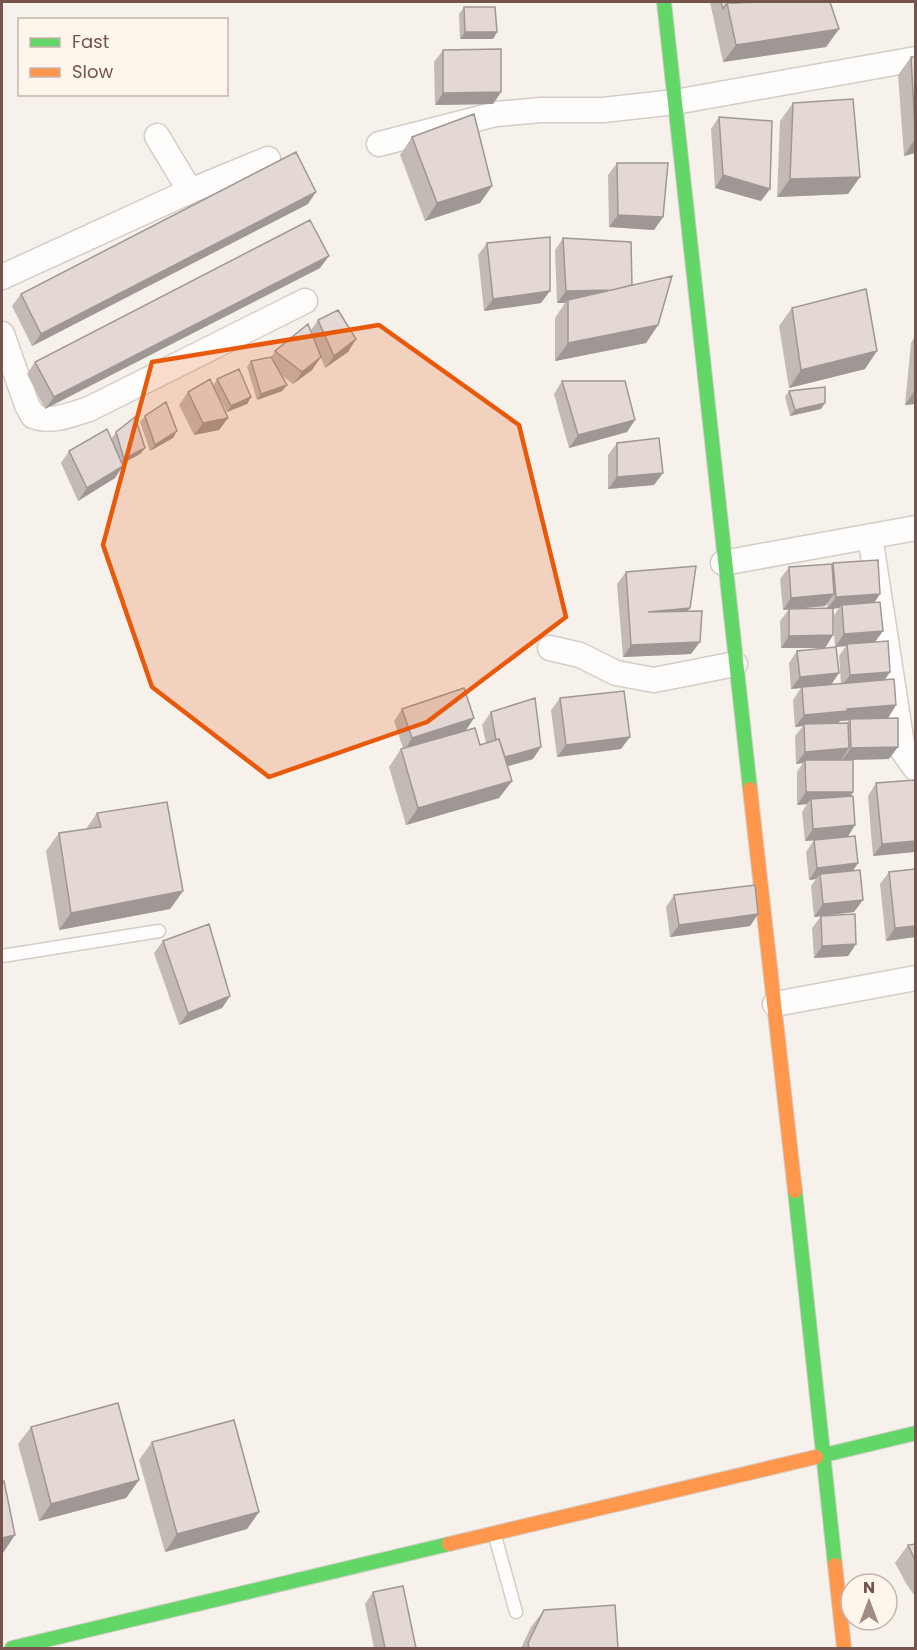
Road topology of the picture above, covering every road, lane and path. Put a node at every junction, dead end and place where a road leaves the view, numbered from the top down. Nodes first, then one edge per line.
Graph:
1 (664, 2) edge
2 (915, 59) edge
3 (675, 102) junction
4 (157, 136) dead end
5 (379, 144) dead end
6 (268, 159) dead end
7 (190, 191) junction
8 (2, 277) edge
9 (304, 302) dead end
10 (2, 334) edge
11 (915, 528) edge
12 (870, 536) junction
13 (723, 563) junction
14 (550, 648) dead end
15 (735, 664) junction
16 (915, 769) edge
17 (159, 931) dead end
18 (2, 956) edge
19 (915, 978) edge
20 (775, 1005) junction
21 (915, 1433) edge
22 (824, 1457) junction
23 (494, 1532) junction
24 (516, 1612) dead end
25 (12, 1648) edge
26 (844, 1648) edge

1 - 3 street
2 - 3 street
3 - 5 street
3 - 13 street
4 - 7 street
6 - 7 street
7 - 8 street
9 - 10 street
11 - 12 street
12 - 13 street
12 - 16 street
13 - 15 street
14 - 15 street
15 - 20 street
17 - 18 lane
19 - 20 street
20 - 22 street
21 - 22 street
22 - 23 street
22 - 26 street
23 - 24 lane
23 - 25 street

